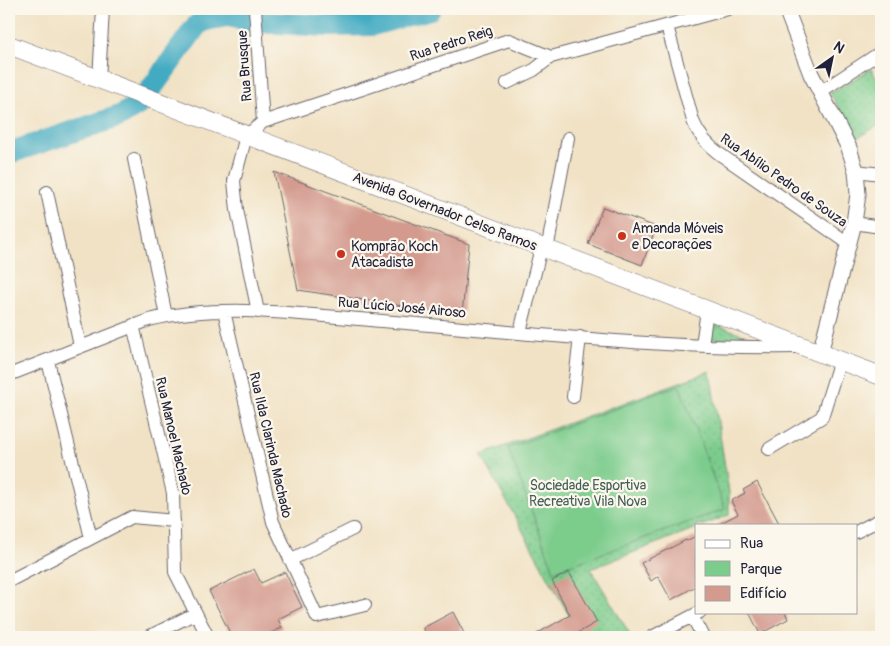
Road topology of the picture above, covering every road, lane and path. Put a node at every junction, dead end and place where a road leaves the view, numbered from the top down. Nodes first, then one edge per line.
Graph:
1 (104, 9) edge
2 (255, 9) edge
3 (728, 9) edge
4 (786, 9) edge
5 (667, 26) junction
6 (9, 45) edge
7 (881, 52) edge
8 (551, 57) junction
9 (99, 80) junction
10 (507, 83) dead end
11 (820, 92) junction
12 (263, 122) junction
13 (246, 136) junction
14 (568, 138) dead end
15 (134, 159) dead end
16 (856, 171) junction
17 (881, 174) edge
18 (47, 192) dead end
19 (854, 222) junction
20 (881, 227) edge
21 (848, 243) junction
22 (544, 249) junction
23 (707, 310) junction
24 (224, 311) junction
25 (258, 312) junction
26 (166, 316) junction
27 (133, 325) junction
28 (520, 332) junction
29 (580, 337) junction
30 (702, 345) junction
31 (80, 346) junction
32 (812, 350) junction
33 (840, 360) junction
34 (48, 361) junction
35 (9, 376) edge
36 (881, 376) edge
37 (573, 397) dead end
38 (769, 449) dead end
39 (881, 519) edge
40 (174, 521) junction
41 (353, 530) dead end
42 (858, 531) edge
43 (91, 538) junction
44 (290, 560) junction
45 (9, 581) edge
46 (366, 604) dead end
47 (196, 613) junction
48 (696, 614) edge
49 (148, 637) edge
50 (208, 637) edge
51 (652, 637) edge
52 (703, 637) edge

1 - 9 street
2 - 12 street, Rua Brusque
3 - 5 street
4 - 11 street
5 - 8 street
5 - 21 street, Rua Abílio Pedro de Souza
6 - 9 main road, Avenida Governador Celso Ramos
7 - 11 street
8 - 10 street
8 - 12 street, Rua Pedro Reig
9 - 13 main road, Avenida Governador Celso Ramos
11 - 16 street
12 - 13 street, Rua Pedro Reig
13 - 22 main road, Avenida Governador Celso Ramos
13 - 25 street
14 - 22 street
15 - 26 street
16 - 17 street
16 - 19 street
18 - 31 street
19 - 20 street
19 - 21 street
21 - 32 street
22 - 23 main road, Avenida Governador Celso Ramos
22 - 28 street
23 - 30 street
23 - 32 main road, Avenida Governador Celso Ramos
24 - 25 street, Rua Lúcio José Airoso
24 - 26 street, Rua Lúcio José Airoso
24 - 44 street, Rua Ilda Clarinda Machado
25 - 28 street, Rua Lúcio José Airoso
26 - 27 street, Rua Lúcio José Airoso
27 - 31 street, Rua Lúcio José Airoso
27 - 40 street, Rua Manoel Machado
28 - 29 street, Rua Lúcio José Airoso
29 - 30 street, Rua Lúcio José Airoso
29 - 37 street
30 - 32 street, Rua Lúcio José Airoso
31 - 34 street, Rua Lúcio José Airoso
32 - 33 main road, Avenida Governador Celso Ramos
33 - 36 main road, Avenida Governador Celso Ramos
33 - 38 street
34 - 35 street, Rua Lúcio José Airoso
34 - 43 street
39 - 42 street
40 - 43 street
40 - 47 street, Rua Manoel Machado
41 - 44 street
43 - 45 street
44 - 46 street, Rua Ilda Clarinda Machado
47 - 49 street
47 - 50 street, Rua Manoel Machado
48 - 51 street
48 - 52 street

